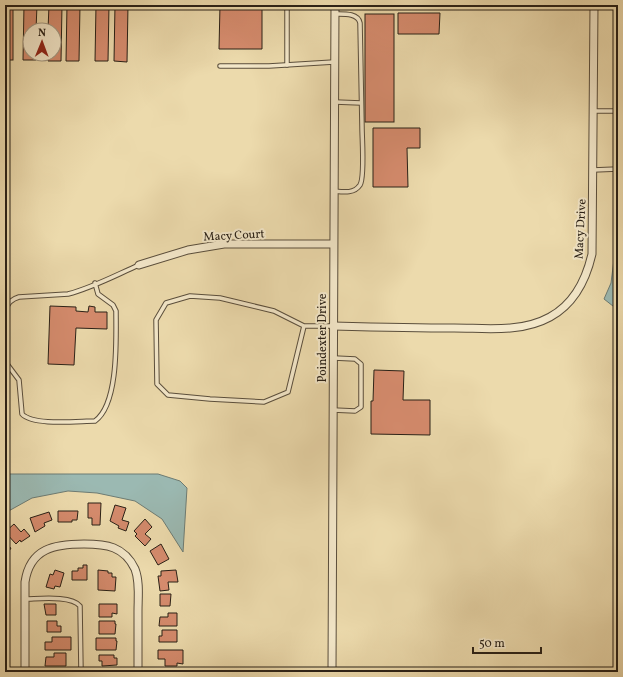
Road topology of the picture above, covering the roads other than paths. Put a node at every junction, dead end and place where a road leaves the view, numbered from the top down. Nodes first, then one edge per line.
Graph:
1 (287, 5) edge
2 (335, 5) edge
3 (594, 5) edge
4 (618, 6) edge
5 (334, 14) junction
6 (334, 62) junction
7 (287, 65) junction
8 (220, 66) dead end
9 (334, 102) junction
10 (362, 103) junction
11 (593, 111) junction
12 (618, 111) edge
13 (618, 169) edge
14 (593, 170) junction
15 (333, 191) junction
16 (333, 244) junction
17 (139, 265) joint
18 (95, 283) junction
19 (304, 326) junction
20 (333, 326) junction
21 (333, 358) junction
22 (332, 410) junction
23 (25, 599) junction
24 (24, 672) edge
25 (81, 672) edge
26 (138, 672) edge
27 (332, 672) edge

1 - 7 lane
2 - 5 street, Poindexter Drive
3 - 4 lane
3 - 11 street, Macy Drive
5 - 6 street, Poindexter Drive
5 - 10 lane
6 - 7 lane
6 - 9 street, Poindexter Drive
7 - 8 lane
9 - 10 lane
9 - 15 street, Poindexter Drive
10 - 15 lane
11 - 12 lane
11 - 14 street, Macy Drive
13 - 14 lane
14 - 20 street, Macy Drive
15 - 16 street, Poindexter Drive
16 - 17 street, Macy Court
16 - 20 street, Poindexter Drive
17 - 18 lane
18 - 18 lane
19 - 19 lane
19 - 20 lane
20 - 21 street, Poindexter Drive
21 - 22 street, Poindexter Drive
21 - 22 lane
22 - 27 street, Poindexter Drive
23 - 24 street
23 - 25 lane
23 - 26 street

